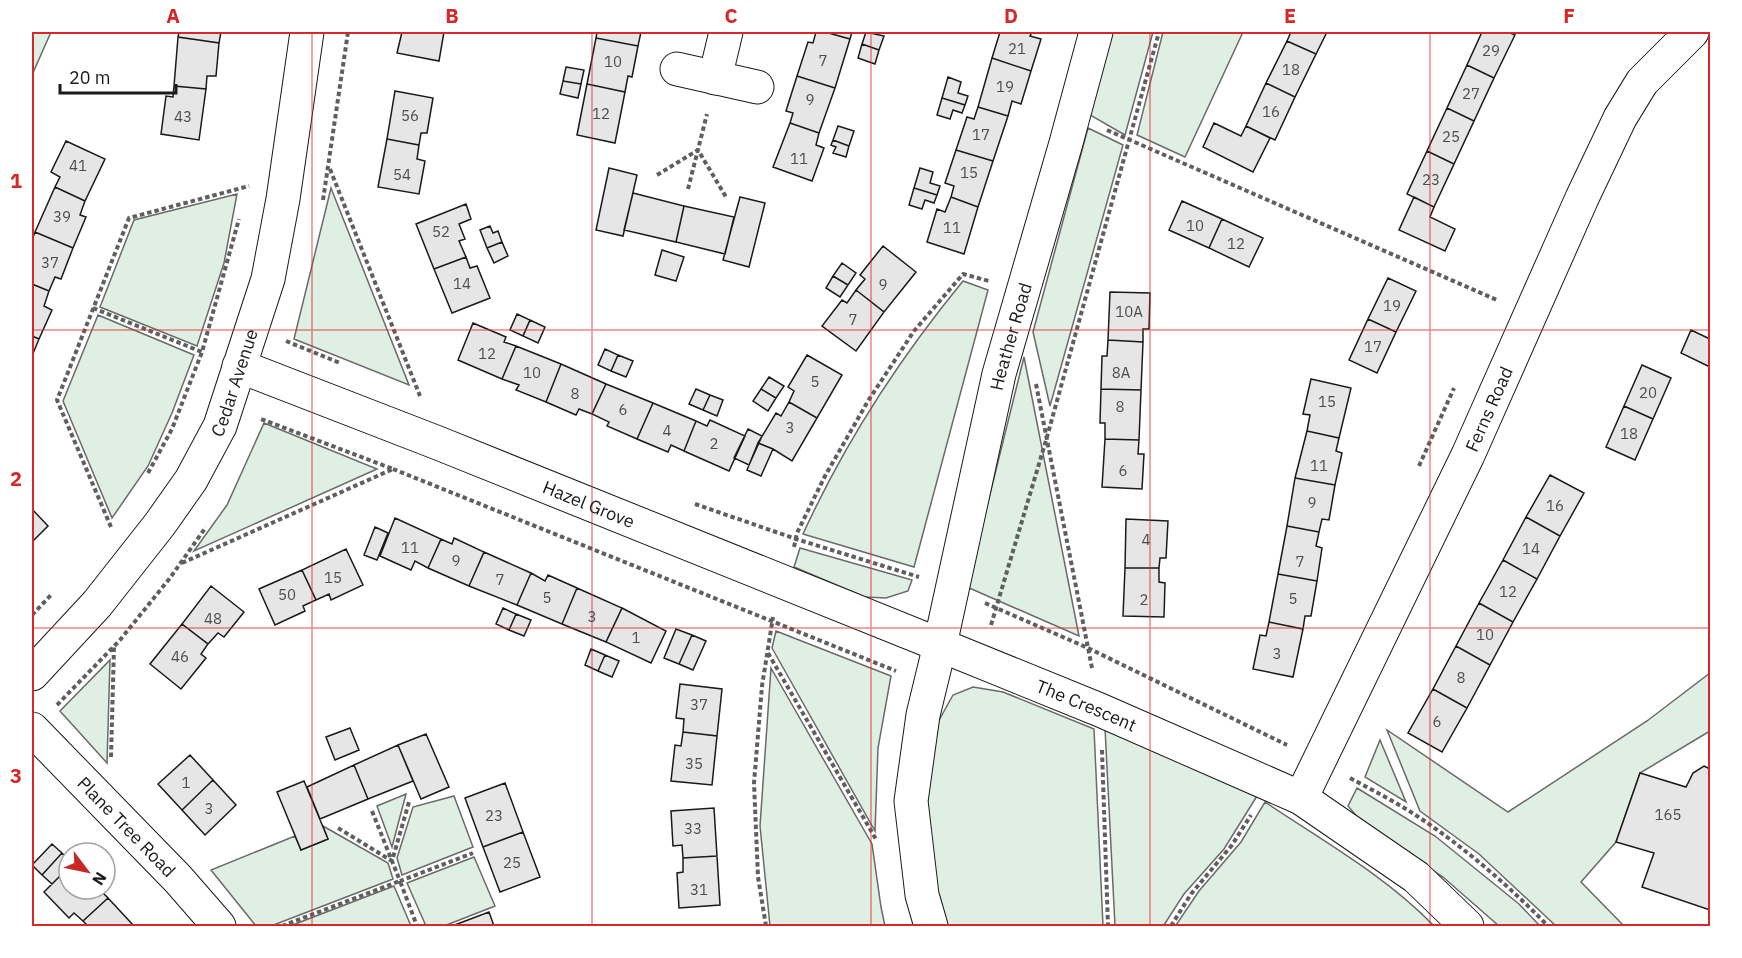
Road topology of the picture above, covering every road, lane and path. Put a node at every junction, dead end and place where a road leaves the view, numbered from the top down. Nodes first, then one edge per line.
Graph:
1 (307, 32) edge
2 (726, 32) edge
3 (1096, 32) edge
4 (1159, 32) edge
5 (1692, 32) edge
6 (677, 69) dead end
7 (716, 78) junction
8 (757, 87) dead end
9 (1074, 116) junction
10 (1130, 140) junction
11 (698, 150) junction
12 (324, 156) dead end
13 (657, 175) dead end
14 (688, 189) dead end
15 (726, 197) dead end
16 (283, 200) junction
17 (241, 211) dead end
18 (93, 308) junction
19 (1530, 315) junction
20 (202, 352) junction
21 (239, 366) junction
22 (1036, 381) dead end
23 (261, 419) dead end
24 (1047, 437) junction
25 (438, 442) junction
26 (393, 470) junction
27 (147, 475) dead end
28 (117, 519) dead end
29 (111, 528) junction
30 (104, 536) dead end
31 (796, 539) dead end
32 (170, 567) dead end
33 (952, 587) junction
34 (54, 592) dead end
35 (996, 608) junction
36 (32, 615) edge
37 (940, 645) junction
38 (114, 647) dead end
39 (1088, 648) junction
40 (767, 652) dead end
41 (980, 660) junction
42 (32, 674) edge
43 (930, 685) junction
44 (1100, 710) junction
45 (32, 729) edge
46 (1301, 798) junction
47 (409, 802) dead end
48 (110, 810) junction
49 (372, 811) dead end
50 (338, 828) dead end
51 (473, 853) dead end
52 (918, 858) junction
53 (392, 861) junction
54 (400, 881) junction
55 (219, 927) edge
56 (282, 927) edge
57 (417, 927) edge
58 (931, 927) edge
59 (1108, 927) edge
60 (1467, 927) edge

1 - 16 street, Cedar Avenue
2 - 7 street
3 - 9 street, Heather Road
4 - 10 path
5 - 19 street, Ferns Road
6 - 7 street
7 - 8 street
7 - 11 path
9 - 10 path
9 - 33 street, Heather Road
10 - 19 path
10 - 24 path
11 - 13 path
11 - 14 path
11 - 15 path
12 - 25 path
16 - 18 path
16 - 21 street, Cedar Avenue
17 - 20 path
18 - 20 path
18 - 29 path
19 - 46 street, Ferns Road
20 - 21 path
20 - 27 path
21 - 25 street, Hazel Grove
21 - 42 street, Cedar Avenue
22 - 24 path
23 - 26 path
24 - 35 path
24 - 39 path
25 - 37 street, Hazel Grove
26 - 32 path
26 - 43 path
28 - 29 path
29 - 30 path
31 - 33 path
33 - 35 path
33 - 37 street, Heather Road
34 - 36 path
35 - 39 path
35 - 41 path
37 - 41 street, The Crescent
37 - 43 street
38 - 48 path
39 - 44 path
40 - 52 path
41 - 44 street, The Crescent
43 - 52 street
44 - 46 street, The Crescent
44 - 59 path
45 - 48 street, Plane Tree Road
46 - 60 street, The Crescent
47 - 53 path
48 - 55 street, Plane Tree Road
49 - 53 path
50 - 53 path
51 - 54 path
52 - 58 street
53 - 54 path
54 - 56 path
54 - 57 path

